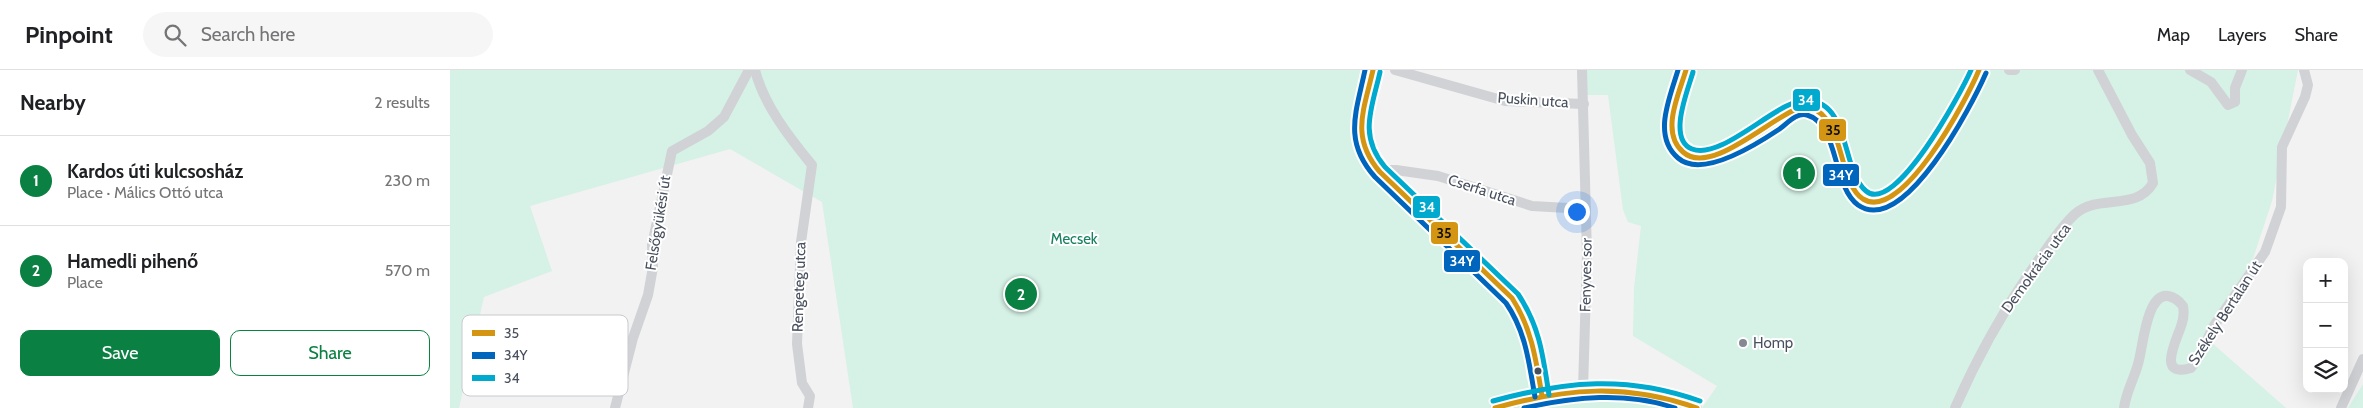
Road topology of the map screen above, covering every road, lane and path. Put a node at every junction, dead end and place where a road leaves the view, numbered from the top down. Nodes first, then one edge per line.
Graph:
1 (748, 70) edge
2 (755, 70) edge
3 (1373, 70) edge
4 (1395, 70) edge
5 (1582, 70) edge
6 (1686, 70) edge
7 (1979, 70) edge
8 (2009, 70) edge
9 (2015, 70) edge
10 (2098, 70) edge
11 (2190, 70) edge
12 (2242, 70) edge
13 (2304, 70) edge
14 (740, 88) junction
15 (763, 91) junction
16 (1584, 104) junction
17 (1378, 170) junction
18 (1586, 209) junction
19 (628, 357) edge
20 (2363, 359) edge
21 (1583, 390) junction
22 (1542, 396) junction
23 (808, 408) edge
24 (1495, 408) edge
25 (1697, 408) edge
26 (1955, 408) edge
27 (2124, 408) edge
28 (2341, 408) edge

1 - 14 street, Felsőgyükési út
2 - 15 street
3 - 17 street
4 - 16 street, Puskin utca
5 - 16 street, Fenyves sor
6 - 7 street
8 - 9 street
10 - 26 street, Demokrácia utca
11 - 12 street
13 - 27 street, Székely Bertalan út
14 - 15 street
14 - 19 street, Felsőgyükési út
15 - 23 street, Rengeteg utca
16 - 18 street, Fenyves sor
17 - 18 street, Cserfa utca
17 - 22 street
18 - 21 street, Fenyves sor
20 - 28 street
21 - 22 street
21 - 25 street
22 - 24 street

